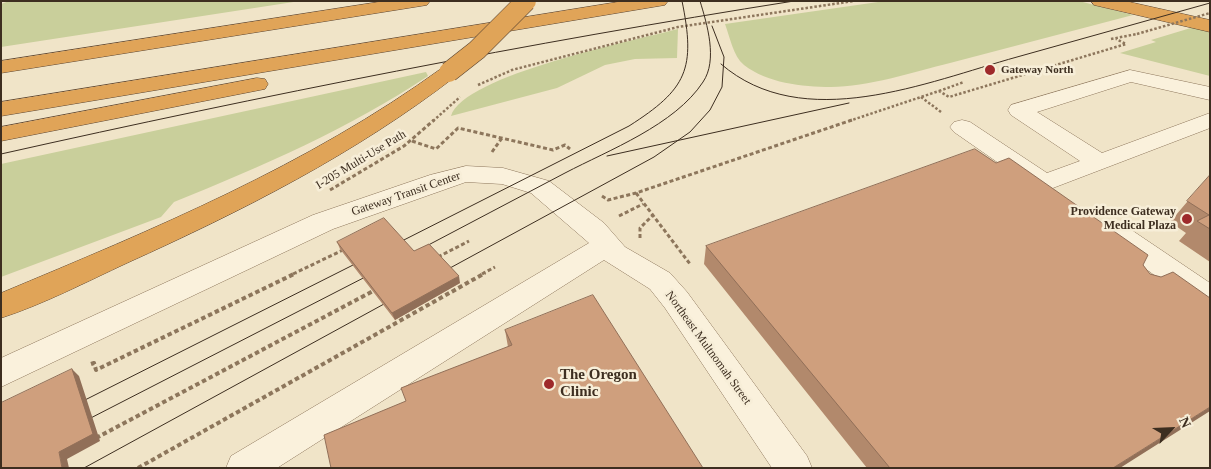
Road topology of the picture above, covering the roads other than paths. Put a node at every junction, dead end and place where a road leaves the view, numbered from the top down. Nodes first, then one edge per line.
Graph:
1 (421, 1) edge
2 (526, 1) edge
3 (659, 1) edge
4 (1100, 1) edge
5 (554, 18) junction
6 (1210, 26) edge
7 (1, 67) edge
8 (1210, 94) edge
9 (1, 109) edge
10 (1210, 120) edge
11 (962, 126) dead end
12 (1, 134) edge
13 (1099, 162) junction
14 (1044, 183) junction
15 (1068, 200) edge
16 (1098, 221) edge
17 (616, 253) junction
18 (70, 276) junction
19 (1, 298) edge
20 (1210, 300) edge
21 (1, 306) edge
22 (1, 372) edge
23 (244, 468) edge
24 (794, 468) edge

1 - 7 highway
2 - 18 highway, bridge
3 - 5 highway
4 - 6 highway
5 - 9 highway
5 - 12 highway
8 - 13 street
10 - 13 street
11 - 14 street
13 - 14 street
14 - 15 street
16 - 20 street
17 - 22 street, Gateway Transit Center
17 - 23 street
17 - 24 street, Northeast Multnomah Street
18 - 19 highway
18 - 21 highway

